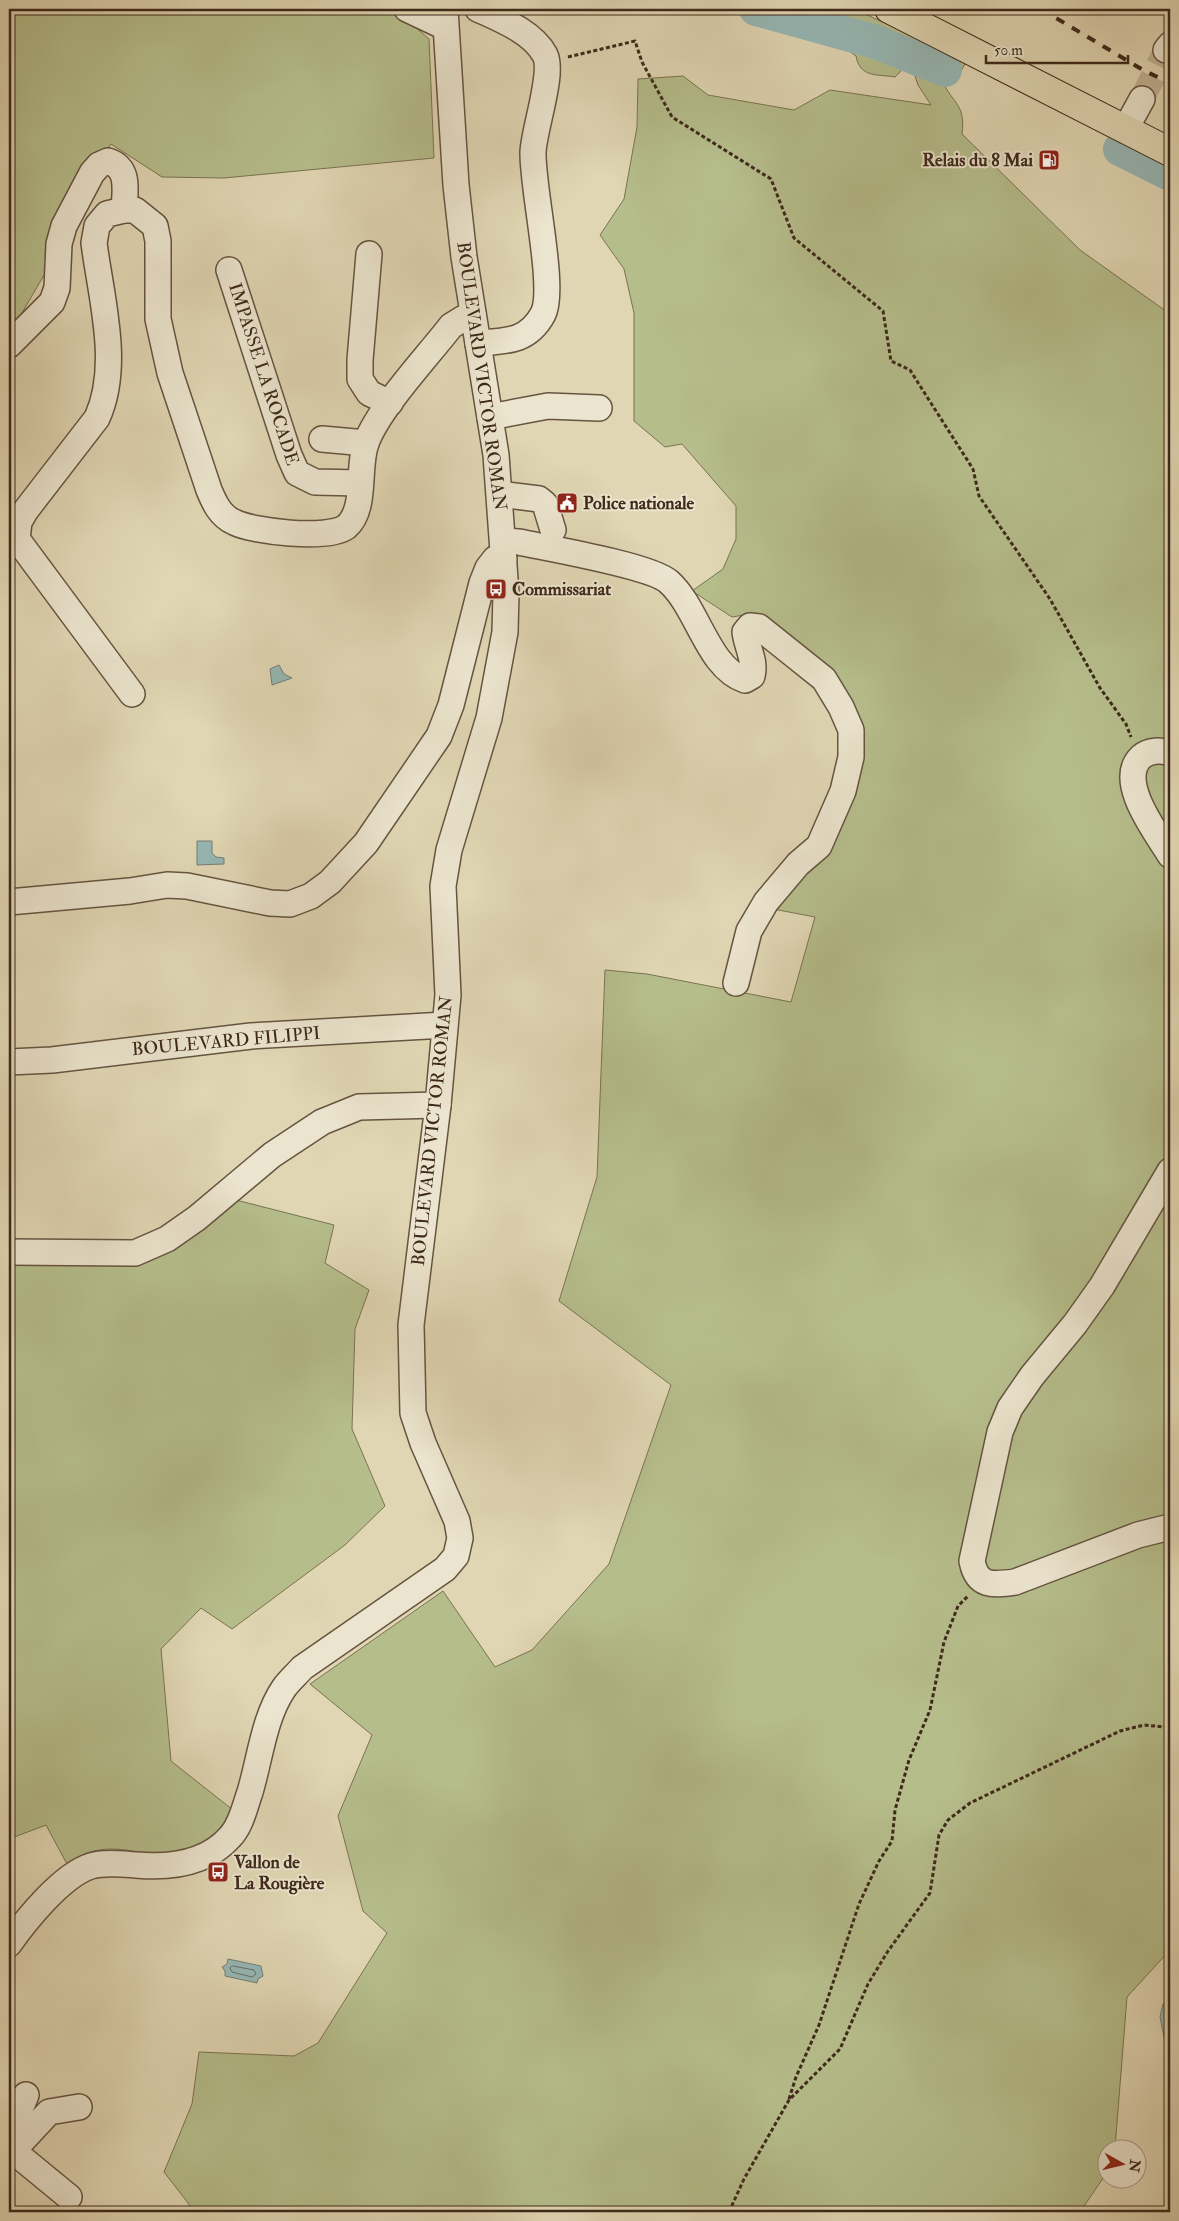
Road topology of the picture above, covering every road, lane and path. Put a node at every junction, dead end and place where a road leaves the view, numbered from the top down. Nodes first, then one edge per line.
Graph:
1 (407, 9) edge
2 (478, 9) edge
3 (889, 9) edge
4 (1169, 9) edge
5 (1170, 13) edge
6 (445, 18) edge
7 (547, 63) junction
8 (1142, 99) tunnel mouth
9 (1125, 130) junction
10 (1170, 152) edge
11 (124, 210) junction
12 (369, 254) dead end
13 (229, 270) dead end
14 (473, 315) junction
15 (9, 344) edge
16 (478, 344) junction
17 (390, 404) junction
18 (599, 408) dead end
19 (490, 417) junction
20 (322, 439) dead end
21 (366, 444) junction
22 (360, 483) junction
23 (500, 494) junction
24 (553, 530) dead end
25 (504, 550) junction
26 (132, 694) dead end
27 (1170, 753) edge
28 (1140, 758) junction
29 (1170, 855) edge
30 (9, 902) edge
31 (736, 983) dead end
32 (444, 1025) junction
33 (9, 1062) edge
34 (438, 1105) junction
35 (1170, 1171) edge
36 (9, 1252) edge
37 (1170, 1527) edge
38 (982, 1581) junction
39 (1170, 1723) edge
40 (9, 1944) edge
41 (26, 2095) dead end
42 (789, 2100) junction
43 (79, 2107) dead end
44 (9, 2127) edge
45 (11, 2153) edge
46 (70, 2197) dead end
47 (729, 2212) edge

1 - 6 street
2 - 7 street
3 - 9 main road
4 - 5 path
6 - 14 street, BOULEVARD VICTOR ROMAN
7 - 16 street
7 - 28 path
8 - 9 street
9 - 10 main road
11 - 15 street
11 - 22 street
11 - 26 street
12 - 17 street
13 - 22 street, IMPASSE LA ROCADE
14 - 16 street, BOULEVARD VICTOR ROMAN
14 - 17 street
16 - 19 street, BOULEVARD VICTOR ROMAN
17 - 21 street
18 - 19 street
19 - 23 street, BOULEVARD VICTOR ROMAN
20 - 21 street
21 - 22 street
23 - 24 street
23 - 25 street, BOULEVARD VICTOR ROMAN
25 - 30 street
25 - 31 street
25 - 32 street, BOULEVARD VICTOR ROMAN
27 - 28 street
28 - 29 street
32 - 33 street, BOULEVARD FILIPPI
32 - 34 street, BOULEVARD VICTOR ROMAN
34 - 36 street
34 - 40 street, BOULEVARD VICTOR ROMAN
35 - 38 street
37 - 38 street
38 - 42 path
39 - 42 path
41 - 44 street
42 - 47 path
43 - 45 street
45 - 46 street

